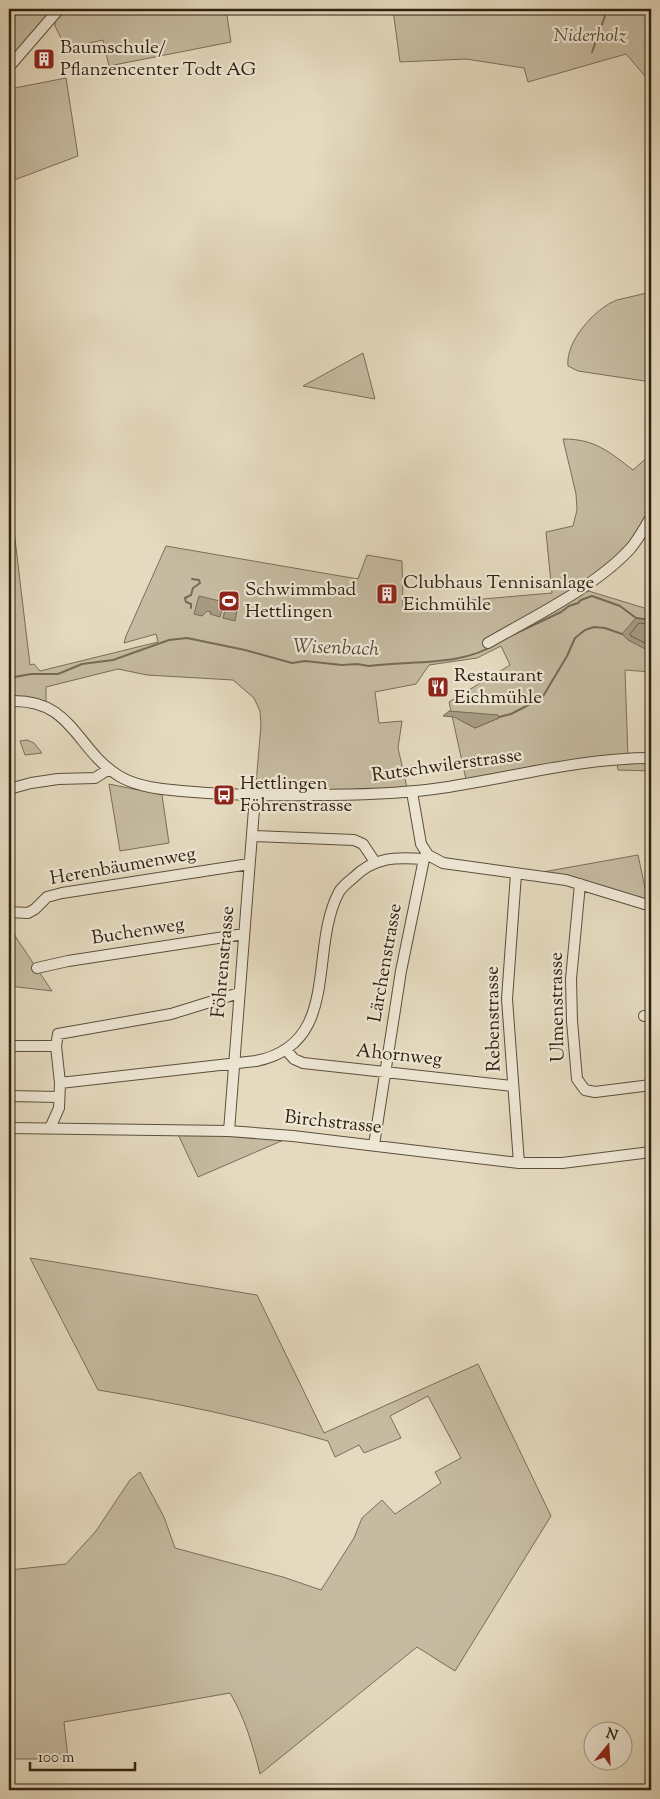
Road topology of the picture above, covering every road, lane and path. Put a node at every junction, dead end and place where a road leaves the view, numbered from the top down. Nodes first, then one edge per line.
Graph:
1 (59, 9) edge
2 (9, 67) edge
3 (651, 517) edge
4 (488, 642) dead end
5 (9, 700) edge
6 (651, 758) edge
7 (109, 769) junction
8 (9, 789) edge
9 (412, 792) junction
10 (255, 796) junction
11 (252, 836) junction
12 (426, 857) junction
13 (375, 862) junction
14 (249, 864) junction
15 (516, 874) junction
16 (580, 884) junction
17 (651, 906) edge
18 (9, 912) edge
19 (244, 934) junction
20 (37, 968) dead end
21 (239, 993) junction
22 (9, 1046) edge
23 (56, 1046) junction
24 (286, 1050) junction
25 (233, 1063) junction
26 (385, 1072) junction
27 (60, 1083) junction
28 (651, 1085) edge
29 (513, 1086) junction
30 (9, 1096) edge
31 (58, 1098) junction
32 (9, 1128) edge
33 (50, 1128) junction
34 (229, 1131) junction
35 (374, 1145) junction
36 (651, 1152) edge
37 (519, 1163) junction

1 - 2 street
3 - 4 street
5 - 7 street, Rutschwilerstrasse
6 - 9 street, Rutschwilerstrasse
7 - 8 street
7 - 10 street, Rutschwilerstrasse
9 - 10 street, Rutschwilerstrasse
9 - 12 street
10 - 11 street, Föhrenstrasse
11 - 13 street
11 - 14 street, Föhrenstrasse
12 - 13 street
12 - 15 street
12 - 26 street, Lärchenstrasse
13 - 24 street
14 - 18 street, Herenbäumenweg
14 - 19 street, Föhrenstrasse
15 - 16 street
15 - 29 street, Rebenstrasse
16 - 17 street
16 - 28 street, Ulmenstrasse
19 - 20 street, Buchenweg
19 - 21 street, Föhrenstrasse
21 - 23 street
21 - 25 street, Föhrenstrasse
22 - 23 street
23 - 27 street
24 - 25 street
24 - 26 street, Ahornweg
25 - 27 street
25 - 34 street, Föhrenstrasse
26 - 29 street, Ahornweg
26 - 35 street, Lärchenstrasse
27 - 31 street
29 - 37 street, Rebenstrasse
30 - 31 street
31 - 33 street
32 - 33 street, Birchstrasse
33 - 34 street, Birchstrasse
34 - 35 street, Birchstrasse
35 - 37 street, Birchstrasse
36 - 37 street, Birchstrasse

